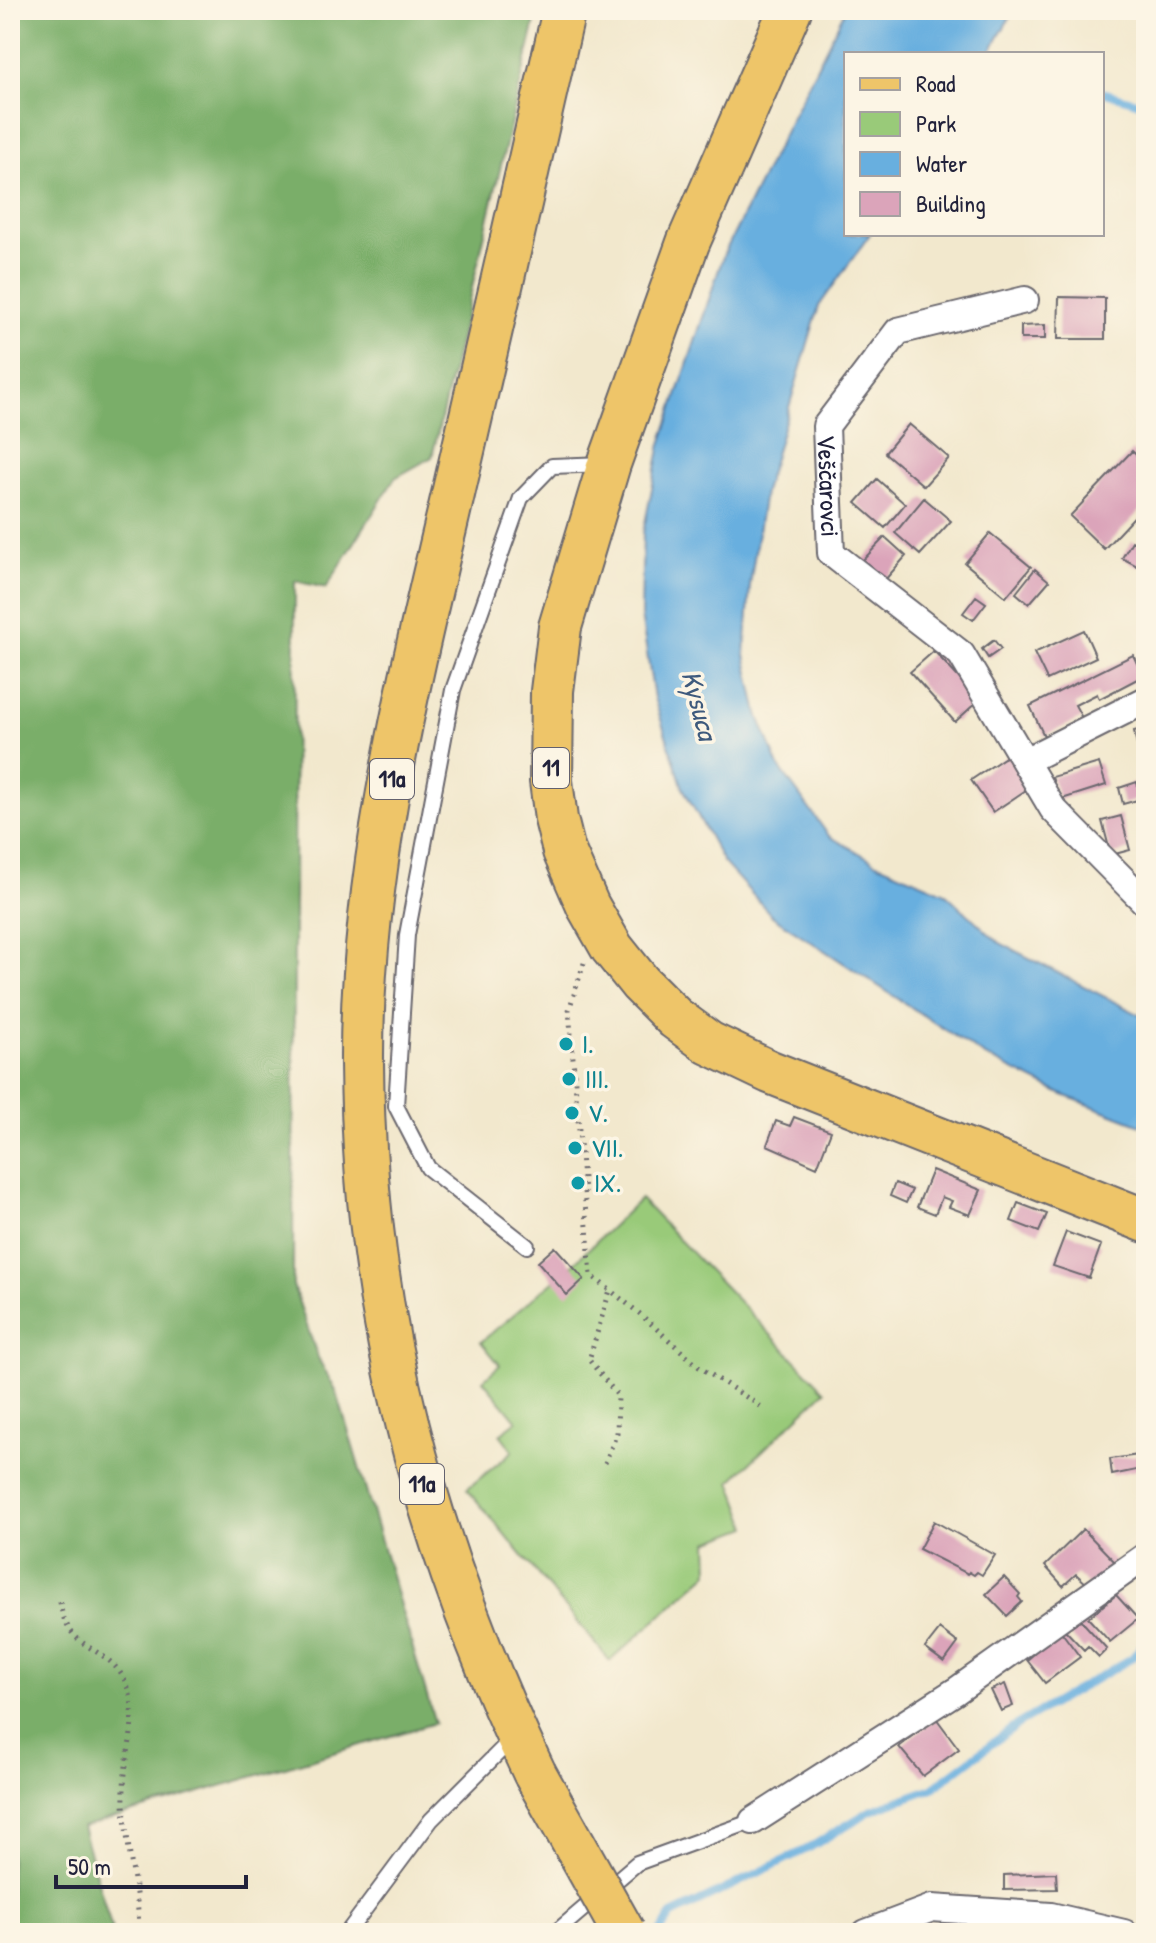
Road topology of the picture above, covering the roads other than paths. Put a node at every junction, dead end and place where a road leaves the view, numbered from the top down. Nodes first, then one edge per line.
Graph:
1 (790, 10) edge
2 (560, 28) edge
3 (1025, 300) dead end
4 (609, 464) junction
5 (1146, 700) edge
6 (1025, 761) junction
7 (1146, 903) edge
8 (1146, 1221) edge
9 (527, 1246) dead end
10 (1146, 1556) edge
11 (517, 1735) junction
12 (753, 1821) joint
13 (347, 1933) edge
14 (555, 1933) edge
15 (624, 1933) edge
16 (866, 1933) edge
17 (1124, 1933) edge

1 - 4 main road, 11
2 - 11 main road, 11a
3 - 6 street, Veščarovci
4 - 8 main road, 11
4 - 9 lane
5 - 6 street
6 - 7 street, Veščarovci
10 - 12 street
11 - 13 lane
11 - 15 main road, 11a, bridge
12 - 14 lane
16 - 17 street

